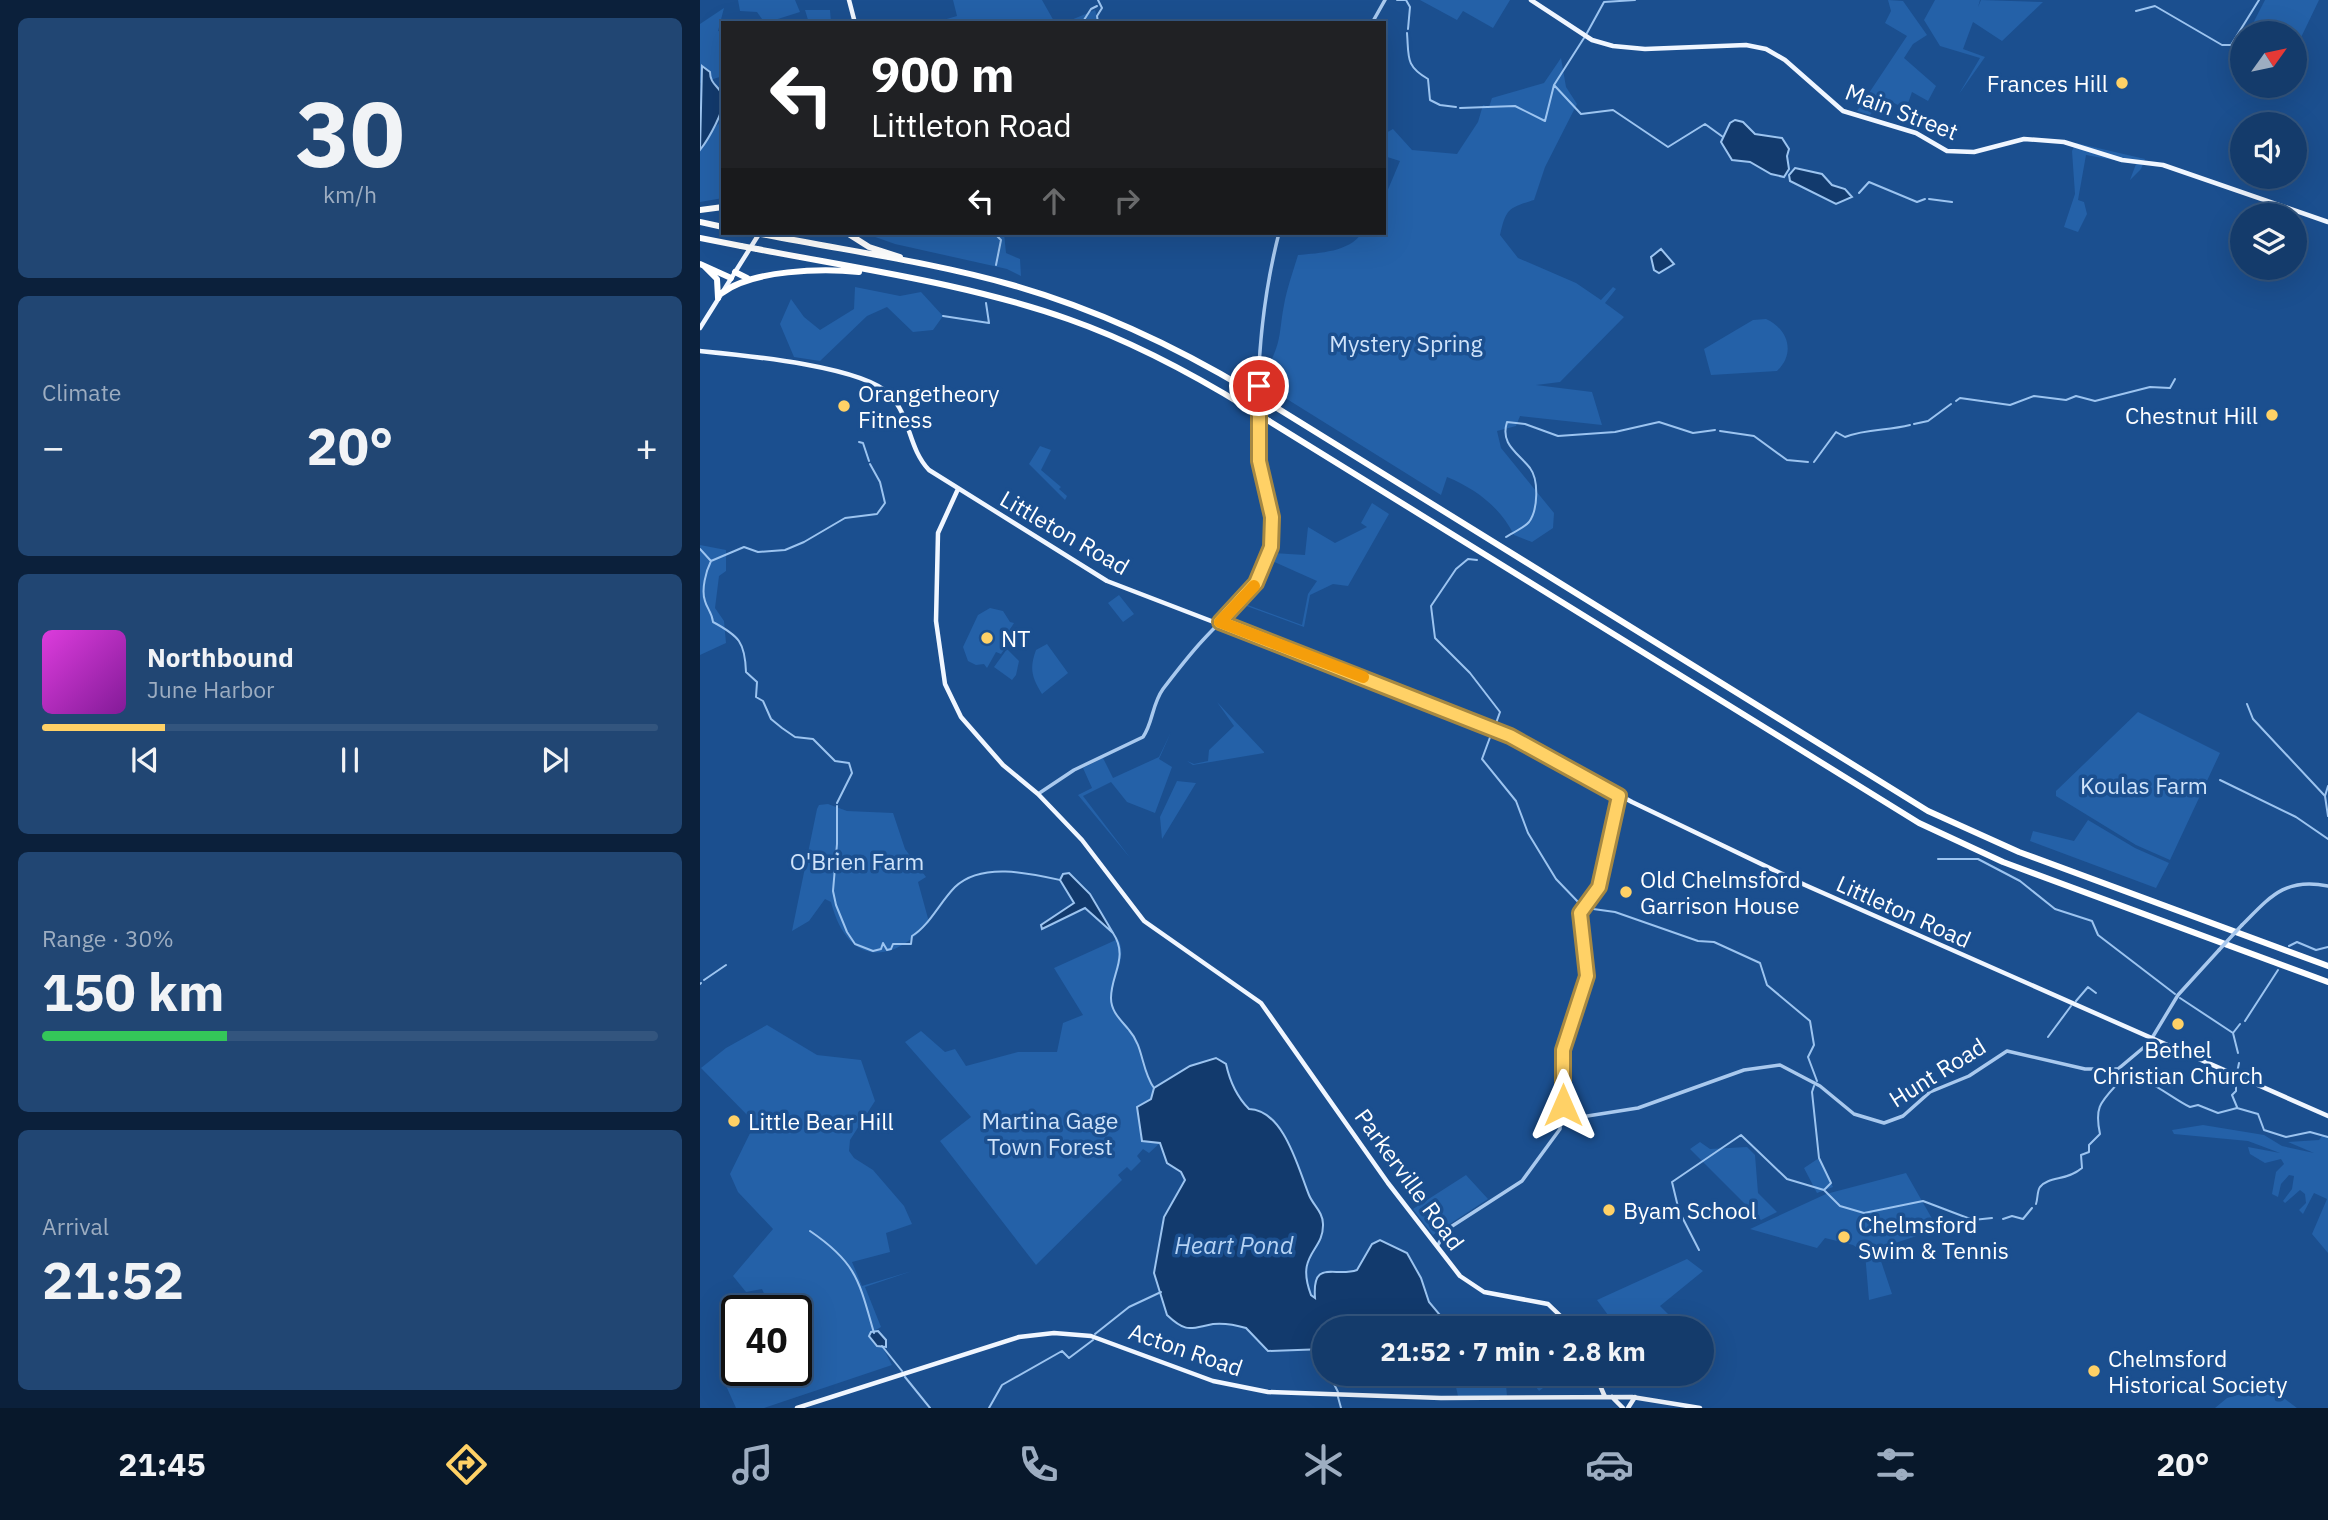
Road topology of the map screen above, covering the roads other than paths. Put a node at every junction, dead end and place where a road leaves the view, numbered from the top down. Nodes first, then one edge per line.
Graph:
1 (849, 0) edge
2 (1385, 0) edge
3 (1531, 0) edge
4 (854, 21) edge
5 (1373, 21) edge
6 (721, 207) edge
7 (700, 211) edge
8 (700, 222) edge
9 (2328, 222) edge
10 (721, 226) edge
11 (763, 235) edge
12 (769, 235) edge
13 (850, 235) edge
14 (1279, 235) edge
15 (700, 238) edge
16 (702, 265) edge
17 (939, 268) junction
18 (886, 274) junction
19 (733, 275) junction
20 (752, 280) junction
21 (720, 295) junction
22 (700, 328) edge
23 (701, 351) edge
24 (958, 489) junction
25 (1220, 622) junction
26 (1038, 794) junction
27 (1619, 796) junction
28 (2328, 886) edge
29 (2328, 966) edge
30 (2328, 982) edge
31 (2153, 1038) junction
32 (2328, 1116) edge
33 (1562, 1120) junction
34 (1571, 1121) junction
35 (1560, 1129) junction
36 (1442, 1234) junction
37 (1431, 1236) junction
38 (1438, 1245) junction
39 (1560, 1316) edge
40 (1602, 1386) edge
41 (1608, 1397) junction
42 (1636, 1397) junction
43 (797, 1408) edge
44 (1625, 1408) edge
45 (1700, 1408) edge

1 - 4 main road
2 - 5 street
3 - 9 main road, Main Street
6 - 7 highway
8 - 10 highway
11 - 19 main road
12 - 17 highway
13 - 17 highway
14 - 25 street
15 - 18 highway, bridge
16 - 19 highway
16 - 21 highway
17 - 29 highway, bridge
18 - 20 highway
18 - 30 highway, bridge
19 - 20 highway
19 - 21 main road
20 - 21 highway
21 - 22 main road
23 - 24 main road, Littleton Road
24 - 25 main road, Littleton Road
24 - 26 main road, Parkerville Road
25 - 26 street
25 - 27 main road, Littleton Road
26 - 37 main road, Parkerville Road
27 - 31 main road, Littleton Road
27 - 33 street
28 - 31 street, Hunt Road, bridge
31 - 32 main road, Littleton Road
31 - 34 street, Hunt Road
33 - 34 street, Hunt Road
33 - 35 street
34 - 35 street, Hunt Road
35 - 36 street
36 - 37 street
36 - 38 street
37 - 38 main road, Parkerville Road
38 - 39 main road, Parkerville Road
40 - 41 main road
41 - 42 main road, Acton Road
41 - 43 main road, Acton Road
41 - 44 main road
42 - 44 main road
42 - 45 main road, Acton Road

